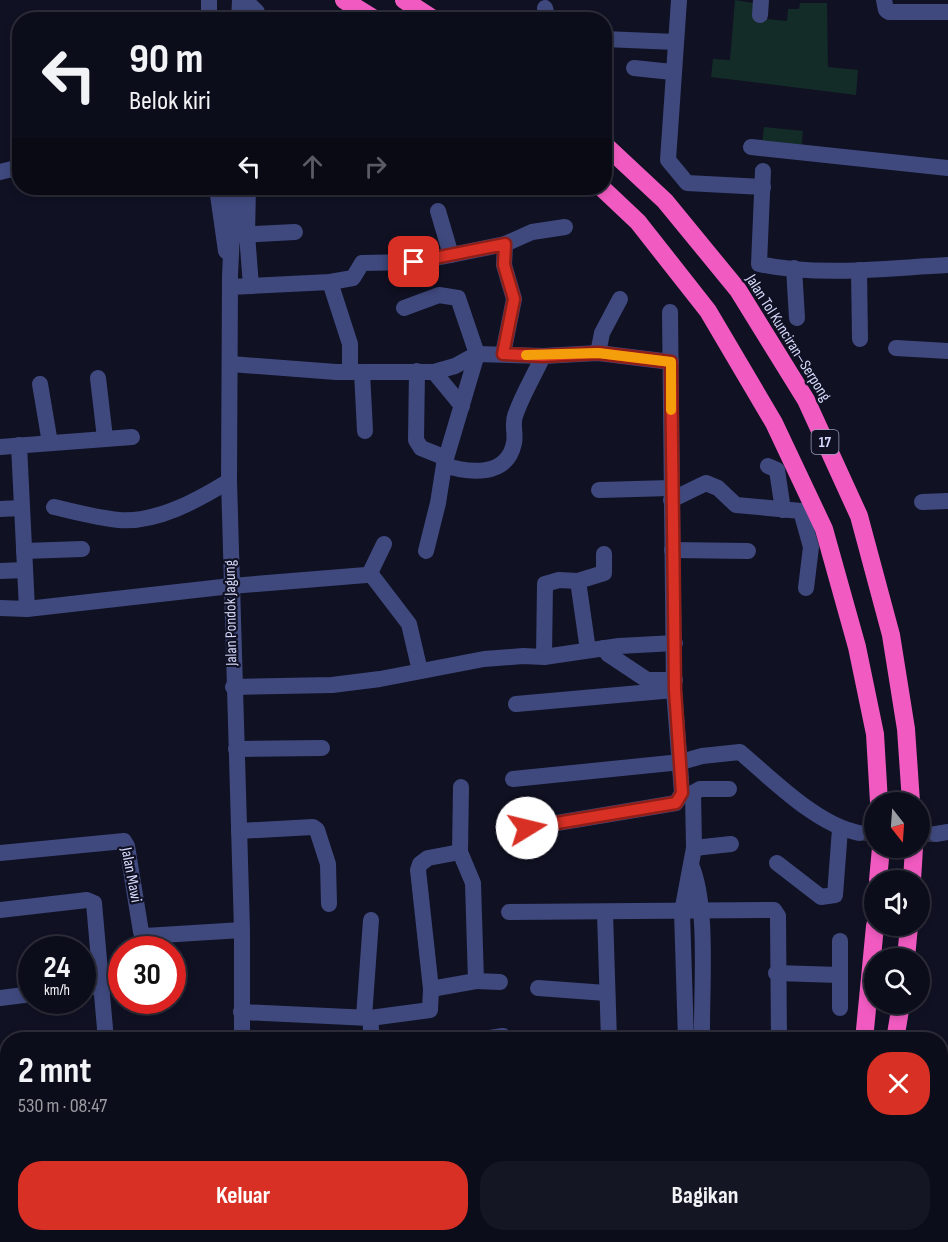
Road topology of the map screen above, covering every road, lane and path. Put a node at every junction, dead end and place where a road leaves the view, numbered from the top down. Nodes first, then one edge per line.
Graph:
1 (344, 0) edge
2 (404, 0) edge
3 (679, 0) edge
4 (884, 0) edge
5 (946, 0) edge
6 (241, 8) edge
7 (255, 12) edge
8 (363, 12) edge
9 (423, 12) edge
10 (947, 12) edge
11 (948, 18) edge
12 (612, 39) edge
13 (676, 42) junction
14 (634, 68) dead end
15 (672, 72) junction
16 (750, 147) dead end
17 (612, 151) edge
18 (948, 168) edge
19 (218, 195) edge
20 (235, 195) edge
21 (247, 195) edge
22 (609, 195) edge
23 (438, 211) dead end
24 (565, 227) dead end
25 (295, 232) dead end
26 (240, 235) junction
27 (505, 244) junction
28 (451, 255) junction
29 (948, 266) edge
30 (794, 268) junction
31 (859, 270) junction
32 (230, 282) junction
33 (330, 282) junction
34 (251, 286) junction
35 (620, 299) dead end
36 (404, 308) dead end
37 (670, 312) dead end
38 (797, 318) dead end
39 (860, 339) dead end
40 (896, 348) dead end
41 (948, 351) edge
42 (598, 353) junction
43 (477, 354) junction
44 (503, 354) junction
45 (543, 356) junction
46 (671, 362) junction
47 (231, 364) junction
48 (417, 371) junction
49 (356, 372) junction
50 (434, 372) junction
51 (98, 378) dead end
52 (40, 384) dead end
53 (462, 406) junction
54 (365, 431) dead end
55 (132, 437) dead end
56 (105, 438) junction
57 (50, 443) junction
58 (19, 445) junction
59 (0, 447) edge
60 (445, 461) junction
61 (768, 466) dead end
62 (228, 481) junction
63 (599, 490) dead end
64 (671, 494) junction
65 (948, 501) edge
66 (921, 502) dead end
67 (54, 507) dead end
68 (22, 508) junction
69 (0, 509) edge
70 (783, 510) junction
71 (384, 544) dead end
72 (82, 549) dead end
73 (24, 550) junction
74 (672, 550) junction
75 (426, 551) dead end
76 (748, 551) dead end
77 (604, 554) dead end
78 (25, 570) junction
79 (0, 571) edge
80 (370, 573) junction
81 (578, 581) junction
82 (231, 586) junction
83 (806, 588) dead end
84 (0, 608) edge
85 (27, 609) junction
86 (675, 643) junction
87 (596, 649) junction
88 (544, 657) junction
89 (420, 671) junction
90 (675, 685) junction
91 (233, 687) junction
92 (516, 704) dead end
93 (322, 748) dead end
94 (236, 749) junction
95 (681, 762) junction
96 (513, 779) dead end
97 (460, 787) dead end
98 (729, 789) dead end
99 (878, 792) edge
100 (910, 792) edge
101 (527, 828) dead end
102 (840, 829) junction
103 (239, 831) junction
104 (859, 833) tunnel mouth
105 (731, 844) dead end
106 (460, 852) junction
107 (0, 853) edge
108 (692, 856) junction
109 (777, 863) dead end
110 (329, 904) dead end
111 (0, 910) edge
112 (509, 912) dead end
113 (682, 912) junction
114 (701, 912) junction
115 (605, 914) junction
116 (371, 920) dead end
117 (242, 930) junction
118 (874, 936) edge
119 (840, 941) dead end
120 (776, 972) junction
121 (839, 975) junction
122 (477, 981) junction
123 (500, 982) dead end
124 (96, 986) edge
125 (100, 986) junction
126 (538, 988) dead end
127 (431, 989) junction
128 (606, 993) junction
129 (18, 996) edge
130 (0, 998) edge
131 (840, 1008) dead end
132 (241, 1012) junction
133 (900, 1014) edge
134 (367, 1018) junction
135 (105, 1032) edge
136 (242, 1032) edge
137 (370, 1032) edge
138 (608, 1032) edge
139 (686, 1032) edge
140 (702, 1032) edge
141 (779, 1032) edge
142 (865, 1032) edge
143 (897, 1032) edge

1 - 8 highway
2 - 9 highway
3 - 13 street
4 - 10 street
5 - 10 street
6 - 7 street
10 - 11 street
12 - 13 street
13 - 15 street
14 - 15 street
15 - 30 street
16 - 18 street
17 - 100 highway, Jalan Tol Kunciran–Serpong / 17
19 - 32 street
20 - 26 street, Jalan Pondok Jagung
21 - 26 street
22 - 99 highway, 17
23 - 28 street
24 - 27 street
25 - 26 street
26 - 32 street, Jalan Pondok Jagung
26 - 34 street
27 - 28 street
27 - 44 street
28 - 33 street
29 - 31 street
30 - 31 street
30 - 38 street
31 - 39 street
32 - 34 street
32 - 47 street, Jalan Pondok Jagung
33 - 34 street
33 - 49 street
35 - 42 street
36 - 43 street
37 - 46 street
40 - 41 street
42 - 45 street
42 - 46 street
43 - 44 street
43 - 50 street
43 - 53 street
44 - 45 street
45 - 60 street
46 - 64 street
47 - 49 street
47 - 62 street, Jalan Pondok Jagung
48 - 49 street
48 - 50 street
48 - 60 street
49 - 54 street
50 - 53 street
51 - 56 street
52 - 57 street
53 - 60 street
55 - 56 street
56 - 57 street
57 - 58 street
58 - 59 street
58 - 68 street
60 - 75 street
61 - 70 street
62 - 67 street
62 - 82 street, Jalan Pondok Jagung
63 - 64 street
64 - 70 street
64 - 74 street
65 - 66 street
68 - 69 street
68 - 73 street
70 - 83 street
71 - 80 street
72 - 73 street
73 - 78 street
74 - 76 street
74 - 86 street
77 - 81 street
78 - 79 street
78 - 85 street
80 - 82 street
80 - 89 street
81 - 87 street
81 - 88 street
82 - 85 street
82 - 91 street, Jalan Pondok Jagung
84 - 85 street
86 - 87 street
86 - 90 street
87 - 88 street
87 - 90 street
88 - 89 street
89 - 91 street
90 - 92 street
90 - 95 street
91 - 94 street, Jalan Pondok Jagung
93 - 94 street
94 - 103 street, Jalan Pondok Jagung
95 - 96 street
95 - 101 street
95 - 102 street
97 - 106 street
98 - 108 street
102 - 104 street
102 - 109 street
103 - 110 street
103 - 117 street, Jalan Pondok Jagung
105 - 108 street
106 - 122 street
106 - 127 street
107 - 117 street, Jalan Mawi
108 - 113 street
108 - 114 street
111 - 125 street
112 - 115 street
113 - 114 street
113 - 115 street
113 - 139 street
114 - 120 street
114 - 140 street
115 - 128 street
116 - 134 street
117 - 132 street, Jalan Pondok Jagung
118 - 142 highway
119 - 121 street
120 - 121 street
120 - 141 street
121 - 131 street
122 - 123 street
122 - 127 street
124 - 125 street
125 - 135 street
126 - 128 street
127 - 134 street
128 - 138 street
129 - 130 street
132 - 134 street
132 - 136 street, Jalan Pondok Jagung
133 - 143 highway
134 - 137 street

